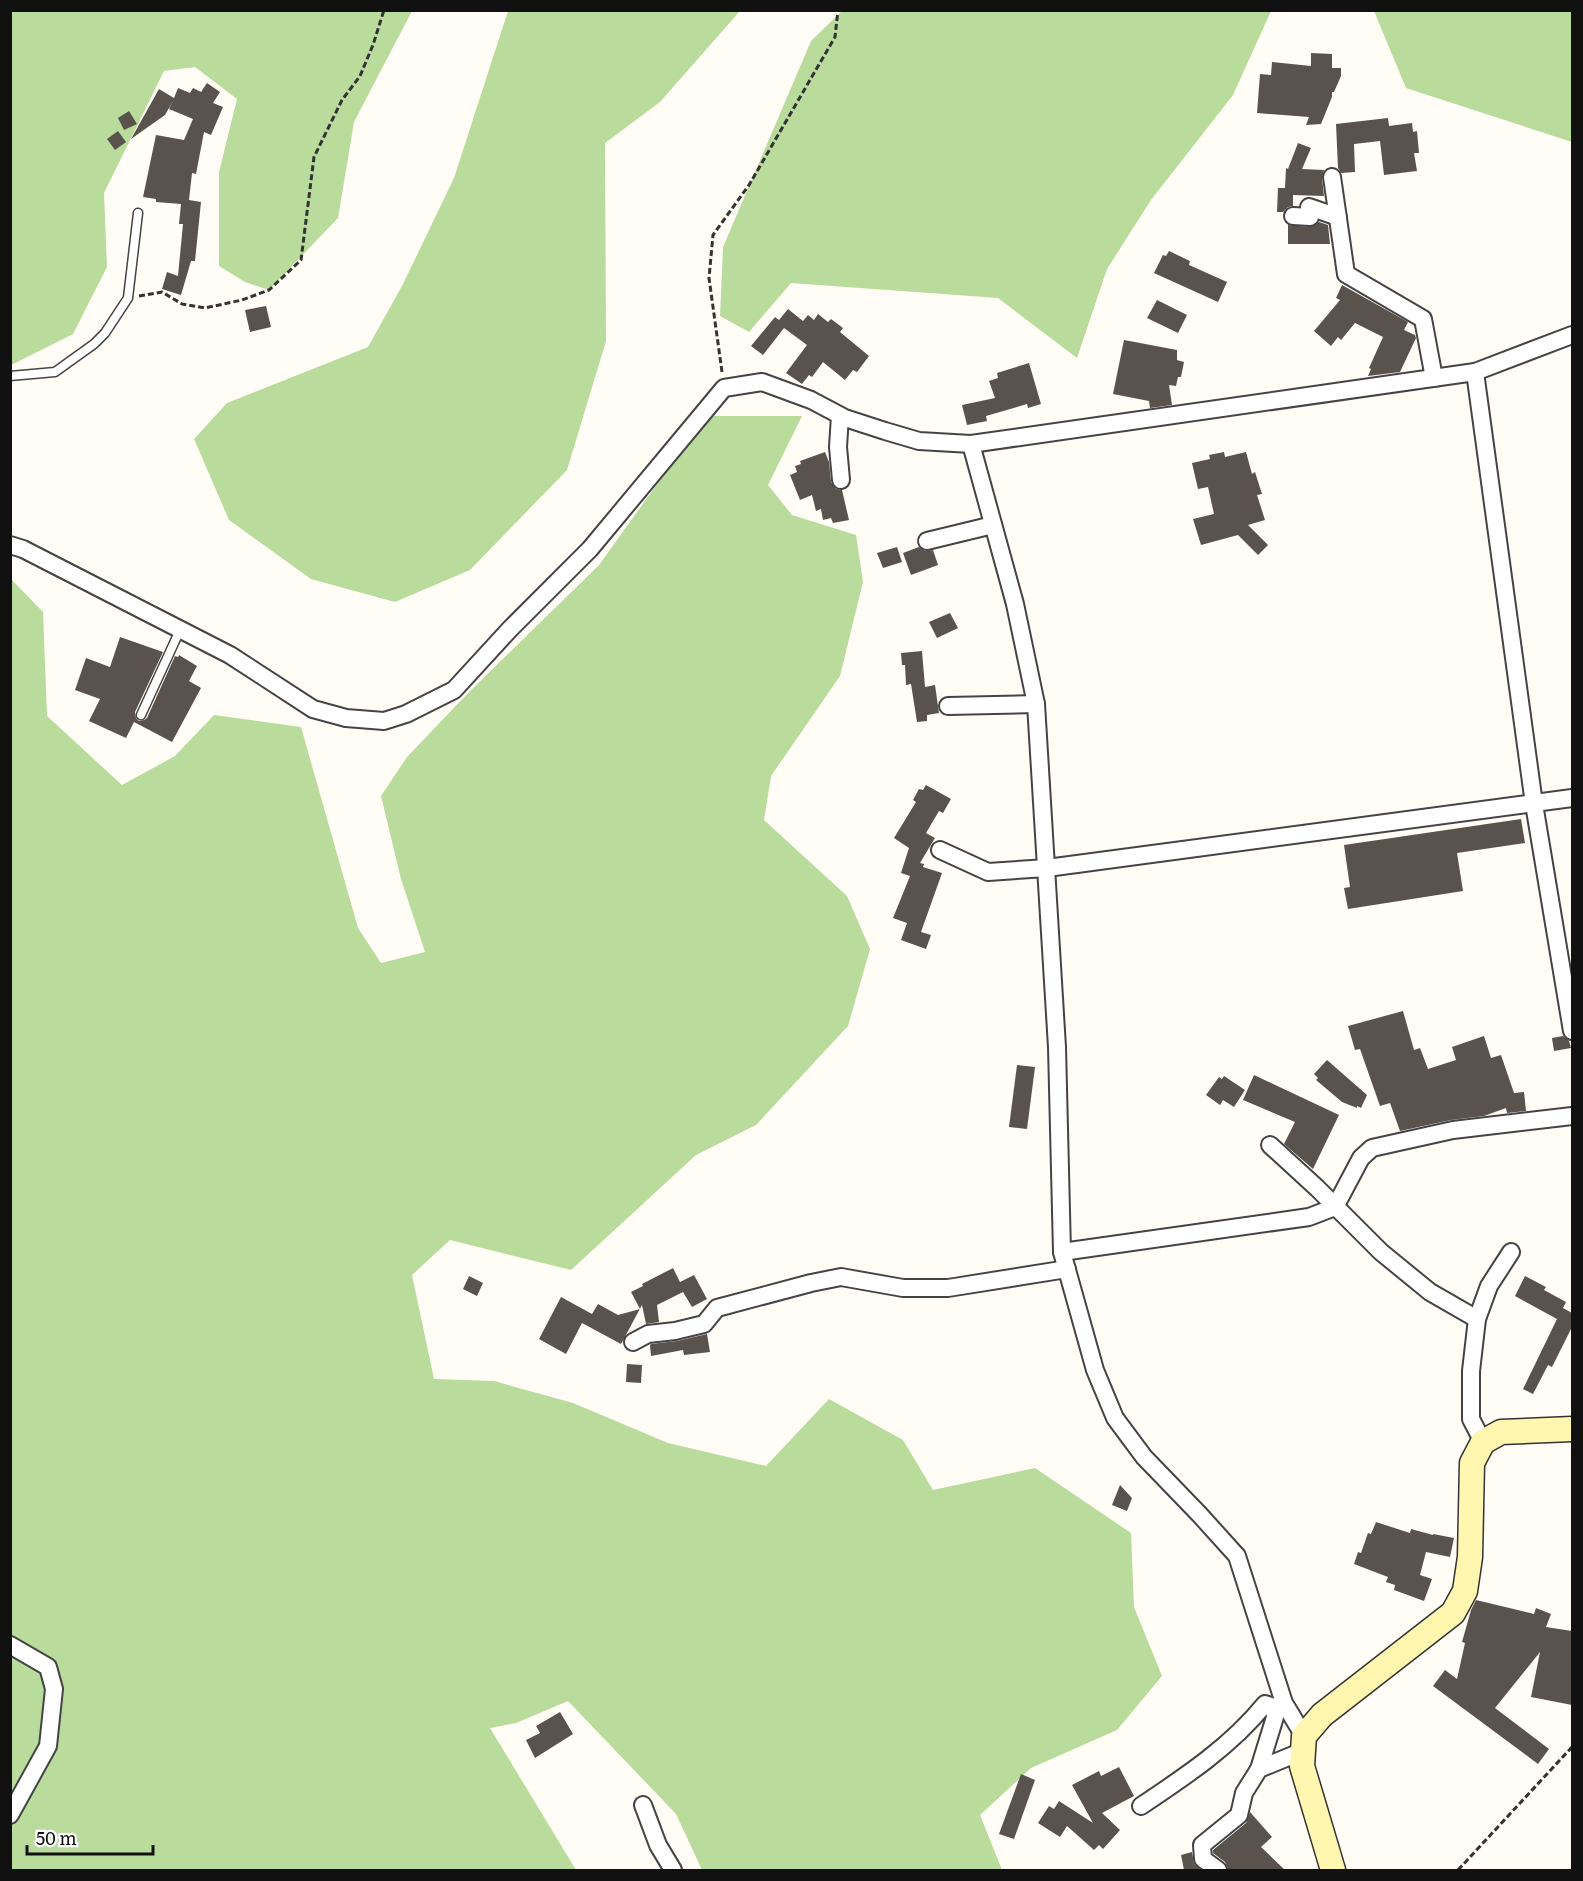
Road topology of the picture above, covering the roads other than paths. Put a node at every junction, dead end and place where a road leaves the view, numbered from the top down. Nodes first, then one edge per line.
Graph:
1 (1332, 177) dead end
2 (138, 213) dead end
3 (1293, 216) dead end
4 (1338, 216) junction
5 (1572, 335) edge
6 (1475, 372) junction
7 (10, 376) edge
8 (1434, 378) junction
9 (840, 416) junction
10 (971, 444) junction
11 (841, 480) dead end
12 (993, 525) junction
13 (927, 541) dead end
14 (10, 545) edge
15 (180, 630) junction
16 (1036, 704) junction
17 (948, 706) dead end
18 (141, 715) dead end
19 (1572, 798) edge
20 (1534, 804) junction
21 (940, 850) dead end
22 (1047, 868) junction
23 (1572, 1031) edge
24 (1572, 1116) edge
25 (1270, 1145) dead end
26 (1335, 1207) junction
27 (1511, 1252) dead end
28 (1065, 1261) junction
29 (1477, 1319) junction
30 (633, 1342) dead end
31 (1572, 1429) edge
32 (1484, 1442) junction
33 (10, 1645) edge
34 (1303, 1743) junction
35 (1258, 1769) junction
36 (643, 1805) dead end
37 (1141, 1806) dead end
38 (10, 1815) edge
39 (673, 1870) edge
40 (1218, 1870) edge
41 (1333, 1870) edge

1 - 4 street
2 - 7 lane
3 - 4 street
4 - 8 street
5 - 6 street
6 - 8 street
6 - 20 street
8 - 10 street
9 - 10 street
9 - 11 street
9 - 15 street
10 - 12 street
12 - 13 street
12 - 16 street
14 - 15 street
15 - 18 lane
16 - 17 street
16 - 22 street
19 - 20 street
20 - 22 street
20 - 23 street
21 - 22 street
22 - 28 street
24 - 26 street
25 - 26 street
26 - 28 street
26 - 29 street
27 - 29 street
28 - 30 street
28 - 34 street
29 - 32 street
31 - 32 street
32 - 34 street
33 - 38 street
34 - 35 street
34 - 41 street
35 - 37 street
35 - 40 street
36 - 39 street

